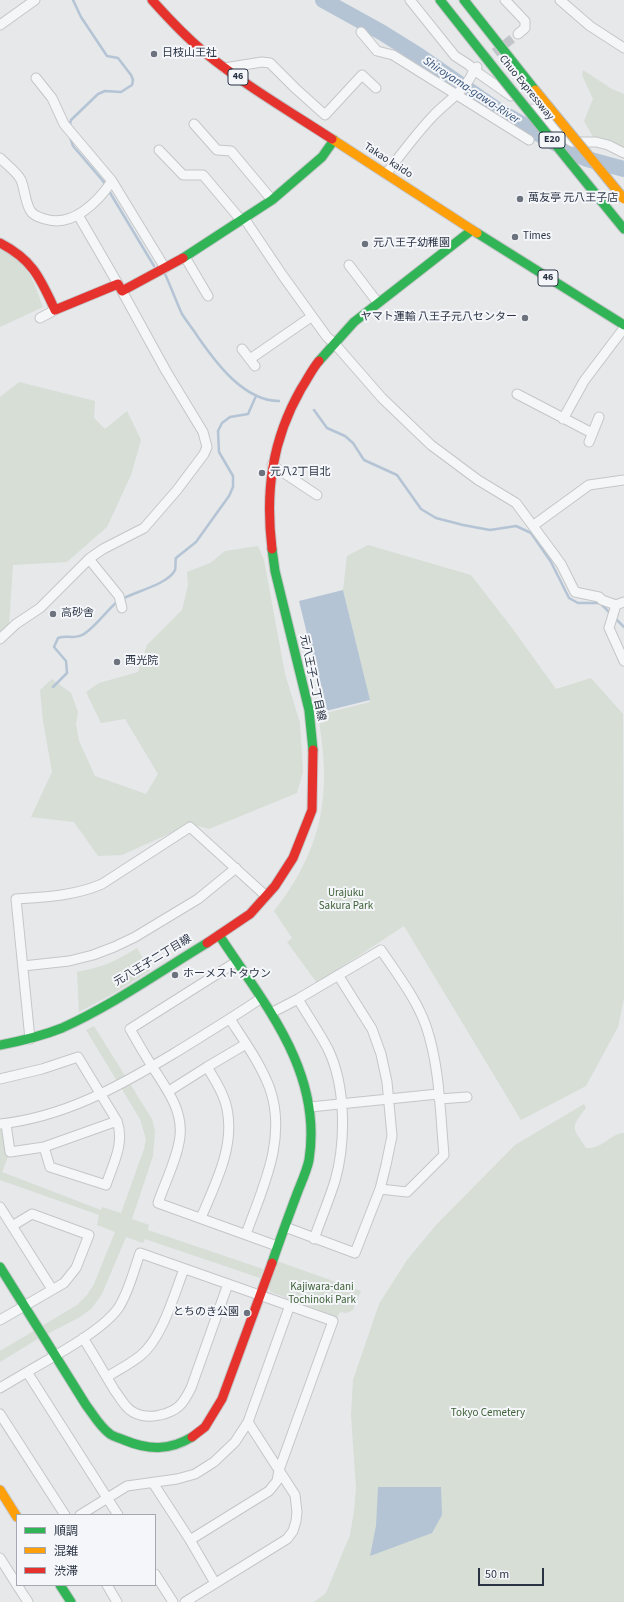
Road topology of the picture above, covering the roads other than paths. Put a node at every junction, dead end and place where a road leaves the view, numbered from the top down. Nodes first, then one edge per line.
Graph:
1 (35, 0) edge
2 (152, 0) edge
3 (410, 0) edge
4 (440, 0) edge
5 (464, 0) edge
6 (505, 0) edge
7 (560, 0) edge
8 (0, 25) edge
9 (361, 32) dead end
10 (518, 34) tunnel mouth
11 (624, 48) edge
12 (224, 68) junction
13 (474, 71) junction
14 (36, 78) dead end
15 (376, 88) dead end
16 (459, 92) junction
17 (194, 124) dead end
18 (334, 140) junction
19 (529, 140) dead end
20 (159, 150) dead end
21 (624, 153) edge
22 (0, 158) edge
23 (386, 174) junction
24 (108, 186) junction
25 (624, 199) edge
26 (272, 200) junction
27 (78, 215) junction
28 (242, 219) junction
29 (624, 229) edge
30 (472, 230) junction
31 (0, 243) edge
32 (185, 257) junction
33 (348, 265) dead end
34 (165, 268) junction
35 (120, 287) junction
36 (208, 296) dead end
37 (378, 303) junction
38 (55, 310) junction
39 (311, 317) junction
40 (40, 318) dead end
41 (624, 326) edge
42 (334, 343) junction
43 (242, 349) dead end
44 (517, 394) dead end
45 (599, 417) dead end
46 (563, 419) junction
47 (272, 465) junction
48 (624, 480) edge
49 (317, 495) dead end
50 (534, 525) junction
51 (89, 559) junction
52 (121, 603) dead end
53 (618, 606) edge
54 (0, 639) edge
55 (624, 661) edge
56 (236, 868) junction
57 (266, 896) junction
58 (219, 935) junction
59 (236, 962) junction
60 (23, 966) junction
61 (338, 975) junction
62 (260, 998) junction
63 (298, 1000) junction
64 (271, 1013) junction
65 (230, 1019) junction
66 (30, 1039) junction
67 (246, 1044) junction
68 (0, 1045) edge
69 (152, 1066) junction
70 (207, 1067) junction
71 (0, 1079) edge
72 (169, 1092) junction
73 (101, 1094) junction
74 (439, 1097) junction
75 (467, 1097) dead end
76 (390, 1099) junction
77 (341, 1104) junction
78 (310, 1107) junction
79 (117, 1121) junction
80 (3, 1124) edge
81 (44, 1147) junction
82 (380, 1189) junction
83 (0, 1207) edge
84 (201, 1218) junction
85 (12, 1226) junction
86 (285, 1227) junction
87 (246, 1234) junction
88 (314, 1238) junction
89 (278, 1246) junction
90 (0, 1267) edge
91 (184, 1269) junction
92 (228, 1284) junction
93 (52, 1289) junction
94 (260, 1295) junction
95 (290, 1305) junction
96 (24, 1306) junction
97 (0, 1320) edge
98 (83, 1338) junction
99 (55, 1355) junction
100 (27, 1372) junction
101 (107, 1378) junction
102 (0, 1388) edge
103 (0, 1414) edge
104 (248, 1422) junction
105 (279, 1470) junction
106 (153, 1483) junction
107 (0, 1490) edge
108 (108, 1498) junction
109 (64, 1514) edge
110 (82, 1514) edge
111 (117, 1514) edge
112 (16, 1515) edge
113 (190, 1540) junction
114 (0, 1558) edge
115 (156, 1576) edge
116 (16, 1583) edge
117 (215, 1583) junction
118 (18, 1586) edge
119 (61, 1586) edge
120 (108, 1586) edge
121 (28, 1602) edge
122 (71, 1602) edge
123 (117, 1602) edge
124 (173, 1602) edge
125 (184, 1602) edge

1 - 8 street
2 - 12 main road, Takao kaido / 46
3 - 13 street
4 - 29 main road, Chuo Expressway / E20, bridge
5 - 25 main road, Chuo Expressway / E20, bridge
6 - 10 street
7 - 11 street
9 - 16 street
12 - 15 street
12 - 18 main road, Takao kaido / 46
13 - 16 street
13 - 21 street
14 - 24 street
16 - 19 street
16 - 23 street
17 - 26 street
18 - 23 main road, Takao kaido / 46
18 - 26 main road
20 - 28 street
22 - 27 street
23 - 30 main road, Takao kaido / 46
24 - 27 street
24 - 34 street
26 - 28 main road
27 - 35 street
28 - 32 main road
28 - 39 street
30 - 37 main road, 元八王子二丁目線
30 - 41 main road, Takao kaido / 46
31 - 38 main road
32 - 34 main road
32 - 36 street
33 - 37 street
34 - 35 main road
35 - 38 main road
35 - 51 street
37 - 42 main road, 元八王子二丁目線
38 - 40 street
39 - 42 street
39 - 43 street
41 - 46 street
42 - 47 main road, 元八王子二丁目線
42 - 50 street
44 - 46 street
45 - 46 street
47 - 49 street
47 - 57 main road, 元八王子二丁目線
48 - 50 street
50 - 53 street
51 - 52 street
51 - 54 street
53 - 55 street
56 - 57 street
56 - 60 street
56 - 60 street
57 - 58 main road, 元八王子二丁目線
58 - 59 main road
58 - 66 main road, 元八王子二丁目線
59 - 62 main road
59 - 69 street
60 - 66 street
61 - 63 street
61 - 74 street
61 - 76 street
62 - 64 main road
62 - 65 street
63 - 64 street
63 - 77 street
64 - 78 main road
65 - 67 street
65 - 69 street
66 - 68 main road, 元八王子二丁目線
67 - 70 street
67 - 87 street
69 - 72 street
69 - 73 street
70 - 72 street
70 - 84 street
71 - 73 street
72 - 84 street
73 - 79 street
73 - 80 street
74 - 75 street
74 - 76 street
74 - 82 street
76 - 77 street
76 - 82 street
77 - 78 street
77 - 88 street
78 - 86 main road
79 - 81 street
79 - 81 street
80 - 81 street
82 - 88 street
83 - 85 street
84 - 87 street
85 - 93 street
85 - 93 street
86 - 88 street
86 - 89 main road
87 - 89 street
89 - 94 main road
90 - 96 main road
91 - 92 street
91 - 98 street
91 - 101 street
92 - 94 street
92 - 101 street
93 - 96 street
94 - 95 street
94 - 99 main road
95 - 104 street
95 - 105 street
96 - 97 street
96 - 99 main road
98 - 99 street
98 - 101 street
99 - 100 street
100 - 102 street
100 - 108 street
103 - 109 street
104 - 105 street
104 - 106 street
105 - 113 street
105 - 117 street
106 - 108 street
106 - 113 street
107 - 112 main road
108 - 110 street
108 - 111 street
113 - 117 street
114 - 116 street
115 - 124 street
117 - 125 street
118 - 121 street
119 - 122 main road
120 - 123 street

